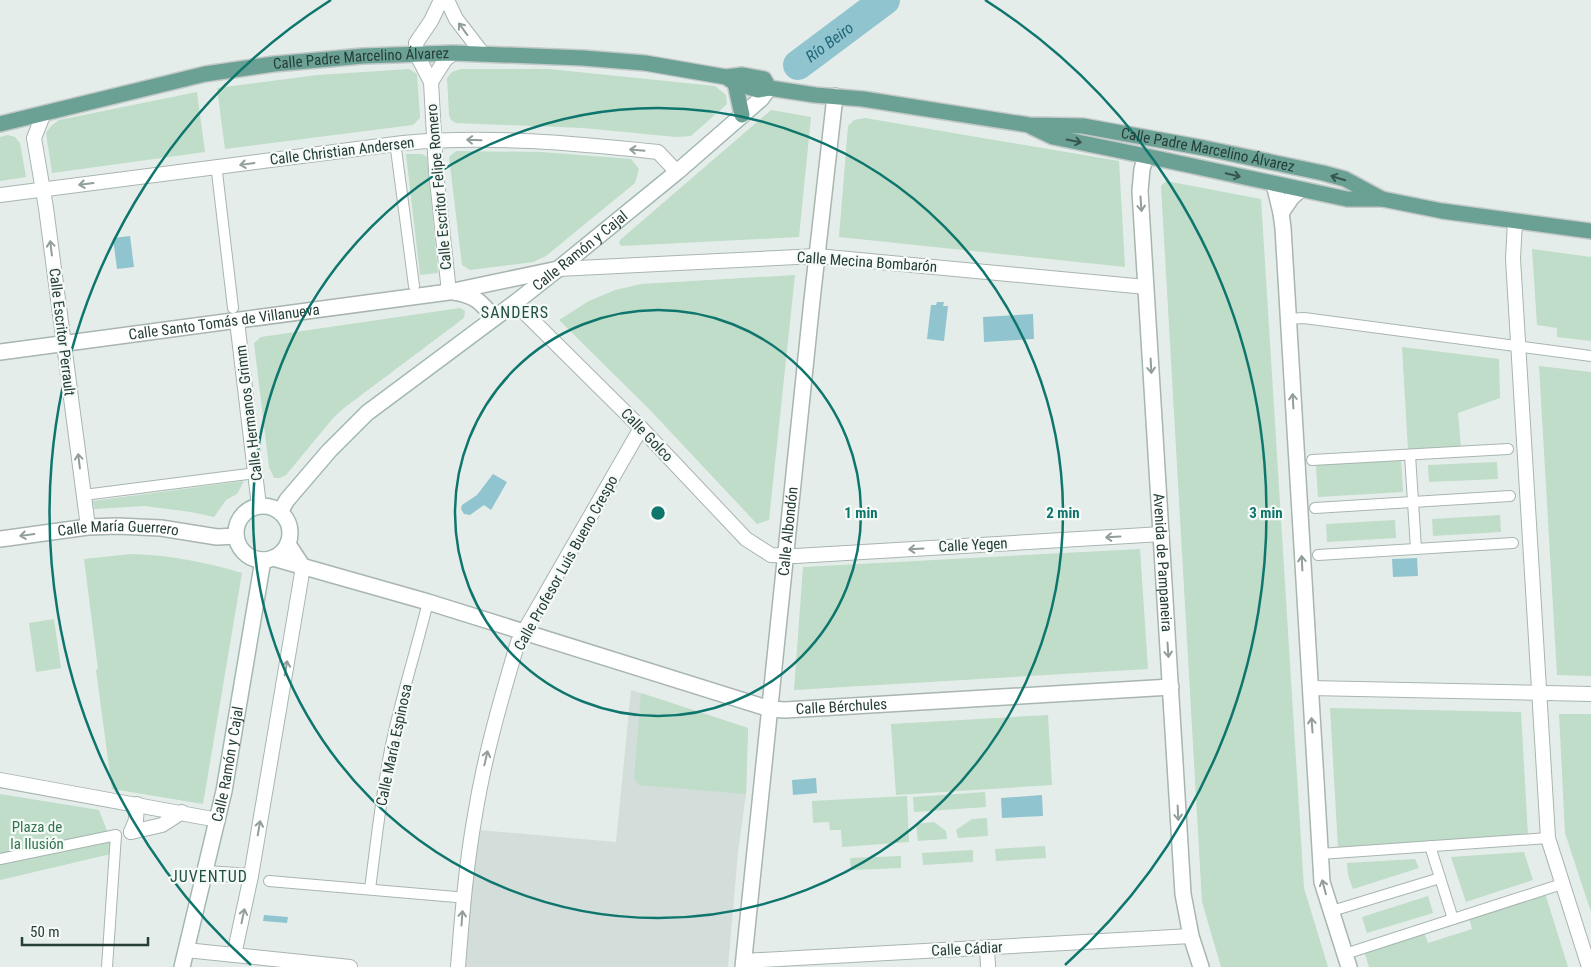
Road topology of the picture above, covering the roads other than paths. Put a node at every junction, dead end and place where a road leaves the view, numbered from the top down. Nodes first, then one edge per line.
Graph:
1 (441, 0) edge
2 (447, 0) edge
3 (416, 53) junction
4 (453, 53) junction
5 (483, 54) junction
6 (730, 80) junction
7 (431, 82) junction
8 (769, 88) junction
9 (835, 96) junction
10 (44, 113) junction
11 (742, 116) junction
12 (16, 120) junction
13 (0, 124) edge
14 (1028, 125) junction
15 (34, 138) junction
16 (434, 140) junction
17 (1204, 148) junction
18 (396, 149) dead end
19 (1223, 152) junction
20 (1146, 156) junction
21 (217, 172) dead end
22 (676, 172) junction
23 (1274, 184) junction
24 (43, 189) junction
25 (1300, 190) junction
26 (0, 195) edge
27 (1382, 199) junction
28 (1281, 213) junction
29 (1515, 221) junction
30 (1591, 231) edge
31 (817, 256) junction
32 (558, 269) junction
33 (503, 280) junction
34 (414, 286) dead end
35 (1146, 287) junction
36 (449, 292) junction
37 (516, 302) junction
38 (235, 314) junction
39 (494, 318) junction
40 (1288, 319) junction
41 (64, 343) junction
42 (1518, 346) junction
43 (0, 352) edge
44 (1591, 356) edge
45 (641, 428) junction
46 (1508, 449) dead end
47 (1410, 455) junction
48 (1312, 460) dead end
49 (256, 473) junction
50 (84, 495) junction
51 (1510, 496) dead end
52 (1413, 502) junction
53 (260, 506) junction
54 (1315, 508) dead end
55 (280, 512) junction
56 (88, 527) junction
57 (1162, 534) junction
58 (236, 536) junction
59 (0, 539) edge
60 (1513, 543) dead end
61 (288, 544) junction
62 (1416, 549) junction
63 (1318, 555) dead end
64 (785, 556) junction
65 (268, 559) junction
66 (303, 566) junction
67 (428, 602) junction
68 (524, 633) junction
69 (1171, 687) junction
70 (1310, 688) junction
71 (1538, 693) junction
72 (1591, 694) edge
73 (770, 709) junction
74 (0, 780) edge
75 (137, 804) junction
76 (182, 812) junction
77 (218, 820) junction
78 (1548, 838) junction
79 (1430, 846) junction
80 (1320, 854) junction
81 (0, 859) edge
82 (206, 873) junction
83 (251, 876) junction
84 (1440, 878) junction
85 (269, 881) dead end
86 (1562, 884) junction
87 (370, 889) junction
88 (456, 897) dead end
89 (1332, 911) junction
90 (1453, 919) junction
91 (1191, 936) junction
92 (987, 947) junction
93 (186, 950) junction
94 (234, 955) junction
95 (1347, 960) edge
96 (743, 964) edge
97 (330, 966) edge
98 (107, 967) edge
99 (182, 967) edge
100 (350, 967) edge
101 (458, 967) edge
102 (988, 967) edge
103 (1200, 967) edge
104 (1588, 967) edge

1 - 3 street
5 -> 2 street
3 - 4 main road, Calle Padre Marcelino Álvarez
3 - 7 street, Calle Escritor Felipe Romero
3 - 10 main road, Calle Padre Marcelino Álvarez
4 - 5 main road, Calle Padre Marcelino Álvarez
4 - 7 street, Calle Escritor Felipe Romero
5 - 6 main road, Calle Padre Marcelino Álvarez
6 - 8 main road, Calle Padre Marcelino Álvarez
6 - 11 main road
7 - 16 street, Calle Escritor Felipe Romero
8 - 9 main road, Calle Padre Marcelino Álvarez
8 - 11 street, Calle Ramón y Cajal
9 - 14 main road, Calle Padre Marcelino Álvarez
9 - 31 street, Calle Albondón
10 - 12 main road, Calle Padre Marcelino Álvarez
10 - 15 street
11 - 22 street, Calle Ramón y Cajal
12 - 13 main road, Calle Padre Marcelino Álvarez
12 - 15 street
14 - 17 main road, Calle Padre Marcelino Álvarez
14 -> 20 main road, Calle Padre Marcelino Álvarez
15 - 24 street, Calle Escritor Perrault
22 -> 16 street, Calle Christian Andersen
16 -> 24 street, Calle Christian Andersen
16 - 36 street, Calle Escritor Felipe Romero
17 - 19 main road, Calle Padre Marcelino Álvarez
17 - 20 main road
18 - 34 street
19 - 23 main road
27 -> 19 main road, Calle Padre Marcelino Álvarez
20 -> 23 main road, Calle Padre Marcelino Álvarez
20 -> 35 street, Avenida de Pampaneira
21 - 38 street, Calle Hermanos Grimm
22 - 32 street, Calle Ramón y Cajal
23 - 25 main road, Calle Padre Marcelino Álvarez
23 - 28 street
24 - 26 street, Calle Christian Andersen
41 -> 24 street, Calle Escritor Perrault
25 - 27 main road, Calle Padre Marcelino Álvarez
25 - 28 street
27 - 29 main road, Calle Padre Marcelino Álvarez
28 - 40 street
29 - 30 main road, Calle Padre Marcelino Álvarez
29 - 42 street
31 - 32 street, Calle Mecina Bombarón
31 - 35 street, Calle Mecina Bombarón
31 - 64 street, Calle Albondón
32 - 33 street, Calle Santo Tomás de Villanueva
32 - 37 street, Calle Ramón y Cajal
33 - 36 street, Calle Santo Tomás de Villanueva
33 - 37 street
35 -> 57 street, Avenida de Pampaneira
36 - 38 street, Calle Santo Tomás de Villanueva
36 - 39 street, Calle Santo Tomás de Villanueva
37 - 39 street, Calle Ramón y Cajal
37 - 45 street, Calle Golco
38 - 41 street, Calle Santo Tomás de Villanueva
38 - 49 street, Calle Hermanos Grimm
39 - 55 street, Calle Ramón y Cajal
40 - 42 street
70 -> 40 street
41 - 43 street, Calle Santo Tomás de Villanueva
50 -> 41 street, Calle Escritor Perrault
42 - 44 street
42 - 71 street
45 - 64 street, Calle Golco
45 - 68 street, Calle Profesor Luis Bueno Crespo
46 - 47 street
47 - 48 street
47 - 52 street
49 - 50 street
49 - 53 street, Calle Hermanos Grimm
50 - 56 street, Calle Escritor Perrault
51 - 52 street
52 - 54 street
52 - 62 street
53 - 55 street
53 - 58 street
55 - 61 street
56 - 58 street, Calle María Guerrero
56 -> 59 street, Calle María Guerrero
57 -> 64 street, Calle Yegen
57 -> 69 street, Avenida de Pampaneira
58 - 65 street
60 - 62 street
61 - 65 street
61 - 66 street
62 - 63 street
64 - 73 street, Calle Albondón
65 - 66 street
65 - 77 street, Calle Ramón y Cajal
66 - 67 street
83 -> 66 street
67 - 68 street
67 - 87 street, Calle María Espinosa
68 - 73 street, Calle Bérchules
101 -> 68 street, Calle Profesor Luis Bueno Crespo
69 - 73 street, Calle Bérchules
69 -> 91 street, Avenida de Pampaneira
70 - 71 street
80 -> 70 street
71 - 72 street
71 - 78 street
73 - 96 street, Calle Albondón
74 - 75 street
75 - 76 street
75 - 76 street
76 - 77 street
77 - 82 street, Calle Ramón y Cajal
78 - 79 street
78 - 86 street
79 - 80 street
79 - 84 street
89 -> 80 street
81 - 98 street
82 - 83 street
82 - 93 street, Calle Ramón y Cajal
94 -> 83 street
84 - 89 street
84 - 90 street
85 - 87 street
86 - 90 street
86 - 104 street
87 - 88 street
89 - 95 street
90 - 95 street
91 - 92 street, Calle Cádiar
91 - 103 street, Avenida de Pampaneira
92 - 96 street, Calle Cádiar
92 - 102 street
93 - 94 street
93 - 99 street, Calle Ramón y Cajal
94 - 97 street
97 - 100 street

